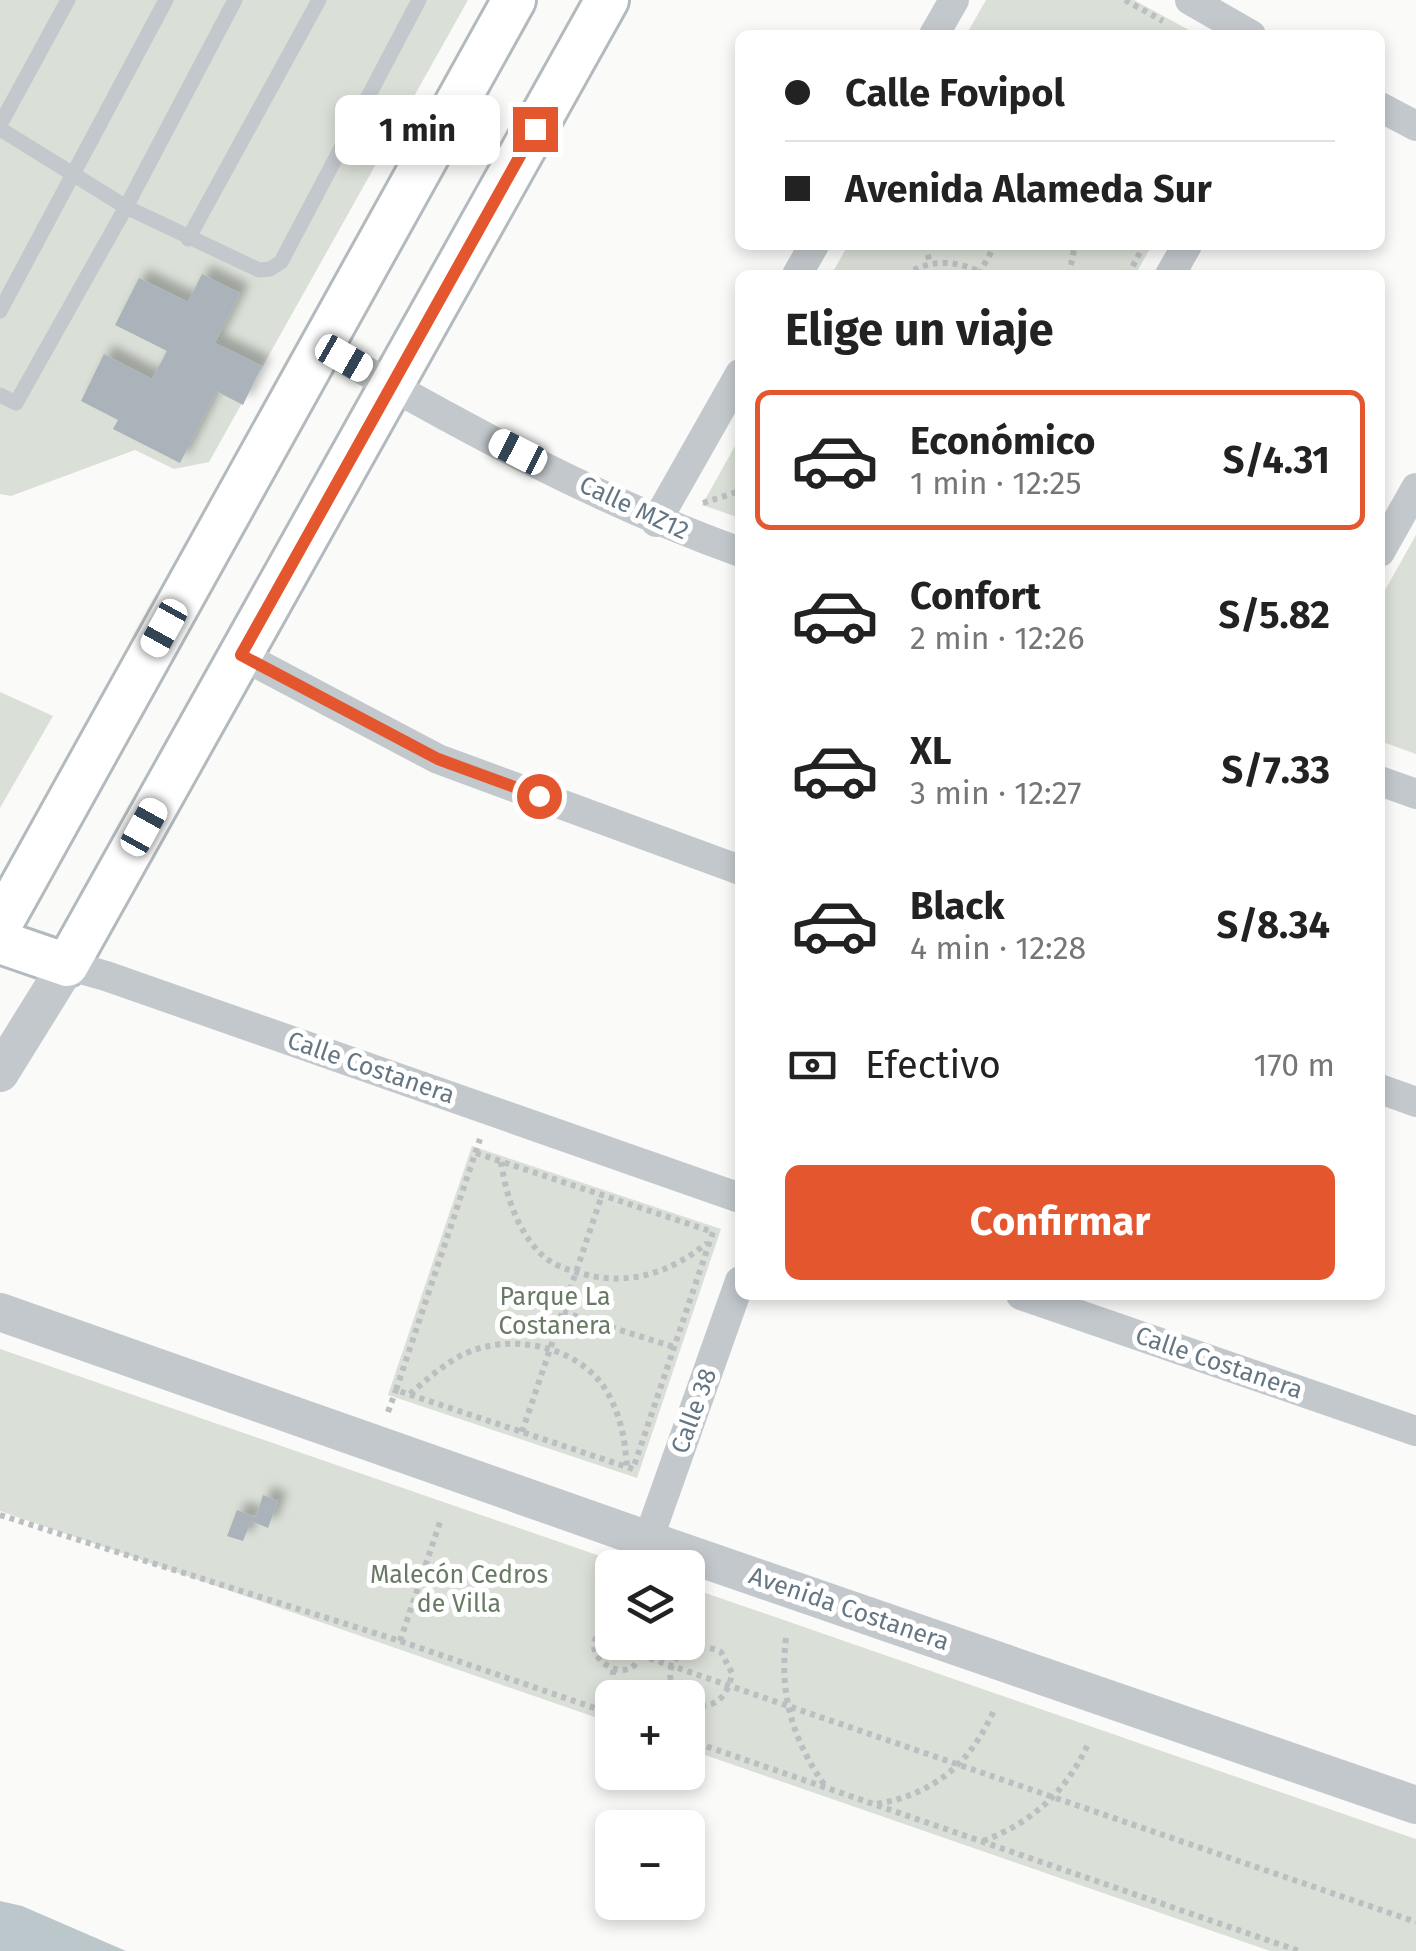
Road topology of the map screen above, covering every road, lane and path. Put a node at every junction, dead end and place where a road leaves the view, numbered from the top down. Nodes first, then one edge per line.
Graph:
1 (68, 0) edge
2 (166, 0) edge
3 (235, 0) edge
4 (319, 0) edge
5 (419, 0) edge
6 (514, 0) edge
7 (607, 0) edge
8 (954, 0) edge
9 (1124, 0) edge
10 (1190, 0) edge
11 (1172, 26) dead end
12 (937, 30) edge
13 (1242, 30) edge
14 (1385, 110) edge
15 (1416, 126) edge
16 (0, 127) edge
17 (74, 177) junction
18 (126, 207) junction
19 (188, 239) junction
20 (926, 250) edge
21 (930, 263) junction
22 (915, 270) edge
23 (971, 270) edge
24 (0, 312) edge
25 (320, 345) junction
26 (735, 383) edge
27 (392, 386) junction
28 (0, 395) edge
29 (716, 488) dead end
30 (1416, 488) edge
31 (724, 507) dead end
32 (656, 522) junction
33 (1385, 543) edge
34 (735, 550) edge
35 (241, 655) junction
36 (1385, 783) edge
37 (1416, 794) edge
38 (735, 868) edge
39 (0, 925) edge
40 (0, 942) edge
41 (67, 965) junction
42 (0, 1073) edge
43 (1385, 1092) edge
44 (1416, 1102) edge
45 (501, 1162) junction
46 (602, 1195) junction
47 (735, 1196) edge
48 (710, 1240) junction
49 (576, 1272) junction
50 (735, 1293) edge
51 (1036, 1300) edge
52 (0, 1312) edge
53 (563, 1312) junction
54 (674, 1347) junction
55 (551, 1350) junction
56 (410, 1395) junction
57 (1416, 1431) edge
58 (522, 1432) junction
59 (627, 1467) junction
60 (0, 1515) edge
61 (441, 1519) dead end
62 (635, 1535) junction
63 (625, 1550) edge
64 (786, 1638) dead end
65 (400, 1641) junction
66 (601, 1660) edge
67 (637, 1660) edge
68 (655, 1660) edge
69 (672, 1666) junction
70 (613, 1670) junction
71 (613, 1680) edge
72 (670, 1680) edge
73 (730, 1686) junction
74 (705, 1704) edge
75 (787, 1706) junction
76 (595, 1708) edge
77 (994, 1710) dead end
78 (1089, 1742) dead end
79 (705, 1746) edge
80 (959, 1765) junction
81 (827, 1788) junction
82 (1053, 1798) junction
83 (876, 1805) junction
84 (1416, 1805) edge
85 (982, 1842) junction
86 (1416, 1922) edge
87 (1299, 1951) edge

1 - 16 lane
2 - 17 lane
3 - 18 lane
4 - 19 lane
5 - 19 lane
6 - 25 main road
7 - 27 main road
8 - 12 street
9 - 11 path
10 - 13 street
14 - 15 street
16 - 17 lane
17 - 18 lane
17 - 24 lane
18 - 19 lane
18 - 28 lane
20 - 21 path
21 - 22 path
21 - 23 path
25 - 27 street, Calle MZ12
25 - 39 main road
26 - 32 street
27 - 32 street, Calle MZ12
27 - 35 main road
29 - 31 path
30 - 33 street
32 - 34 street, Calle MZ12
35 - 38 street
35 - 41 main road
36 - 37 street
40 - 41 main road, Calle Costanera
41 - 42 street
41 - 47 street, Calle Costanera
43 - 44 street
45 - 46 path
45 - 49 path
45 - 56 path
46 - 48 path
46 - 49 path
48 - 49 path
48 - 54 path
49 - 53 path
50 - 62 street, Calle 38
51 - 57 street, Calle Costanera
52 - 62 street, Avenida Costanera
53 - 54 path
53 - 55 path
54 - 59 path
55 - 56 path
55 - 58 path
55 - 59 path
56 - 58 path
58 - 59 path
60 - 65 path
61 - 65 path
62 - 63 path
62 - 84 street, Avenida Costanera
64 - 75 path
65 - 76 path
66 - 70 path
67 - 70 path
68 - 69 path
69 - 72 path
69 - 73 path
69 - 73 path
70 - 71 path
73 - 74 path
73 - 75 path
75 - 80 path
75 - 81 path
77 - 80 path
78 - 82 path
79 - 81 path
80 - 82 path
80 - 83 path
81 - 83 path
82 - 85 path
82 - 86 path
83 - 85 path
85 - 87 path

